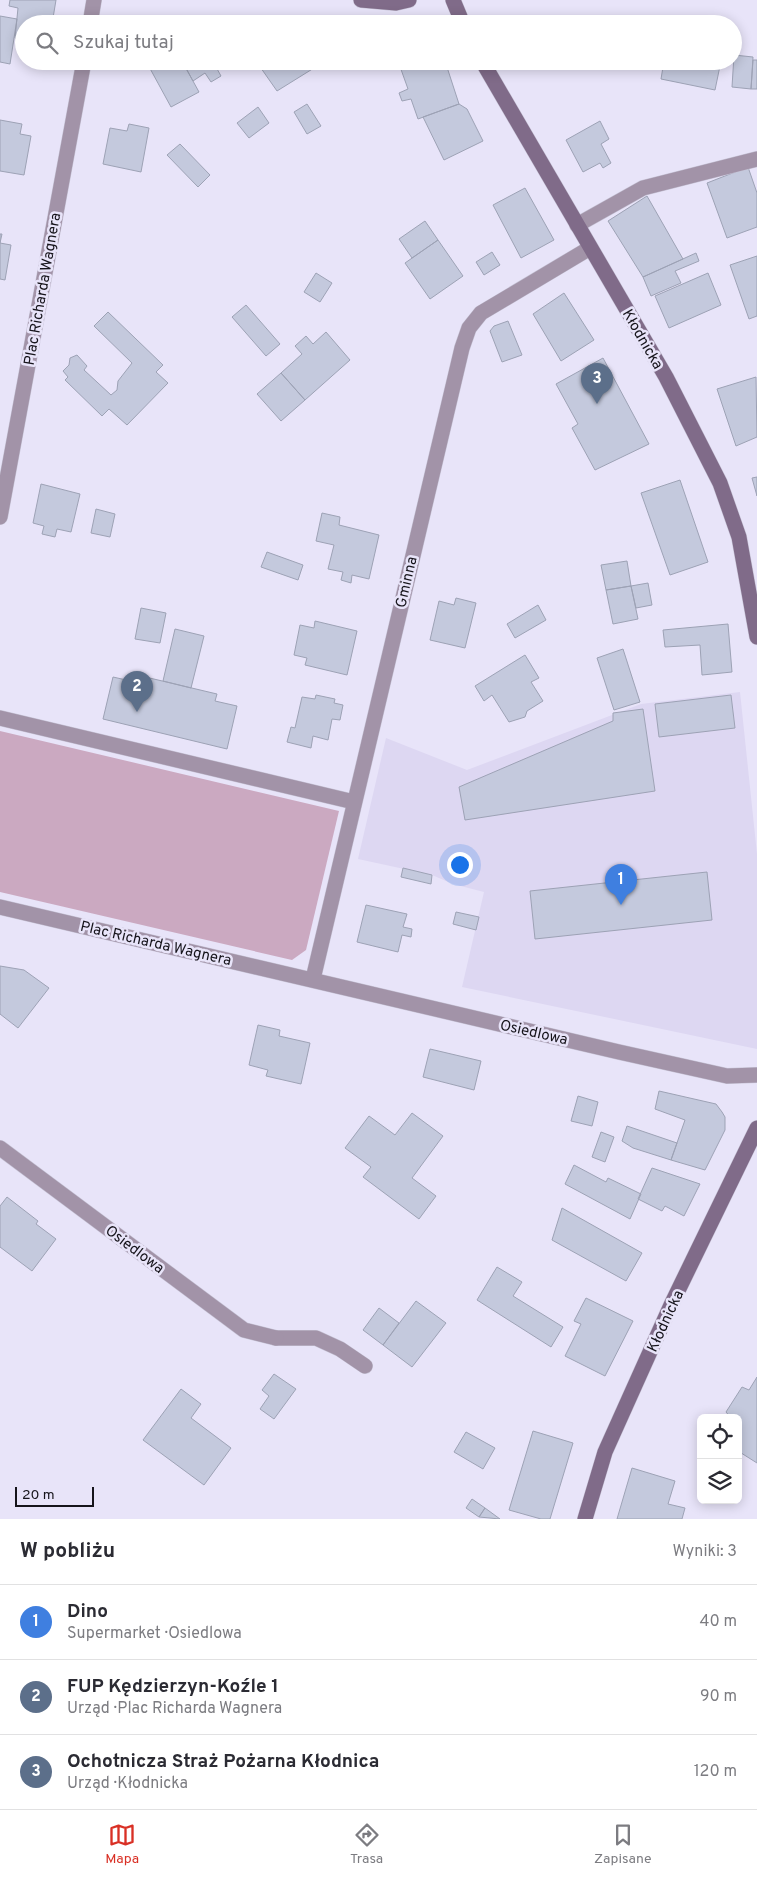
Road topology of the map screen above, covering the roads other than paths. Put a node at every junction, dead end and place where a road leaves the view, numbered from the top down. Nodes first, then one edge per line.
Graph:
1 (94, 0) edge
2 (361, 0) edge
3 (409, 0) edge
4 (453, 0) edge
5 (92, 15) edge
6 (459, 15) edge
7 (82, 70) edge
8 (487, 70) edge
9 (757, 159) edge
10 (577, 225) junction
11 (590, 248) junction
12 (0, 516) edge
13 (757, 636) edge
14 (0, 718) edge
15 (354, 802) junction
16 (0, 907) edge
17 (313, 979) junction
18 (757, 1075) edge
19 (757, 1128) edge
20 (0, 1148) edge
21 (365, 1366) dead end
22 (585, 1519) edge

1 - 5 street
2 - 3 main road
4 - 6 main road
7 - 12 street, Plac Richarda Wagnera
8 - 10 main road, Kłodnicka
9 - 10 street
10 - 11 main road, Kłodnicka
11 - 13 main road, Kłodnicka
11 - 15 street, Gminna
14 - 15 street
15 - 17 street, Gminna
16 - 17 street, Plac Richarda Wagnera
17 - 18 street, Osiedlowa
19 - 22 main road, Kłodnicka
20 - 21 street, Osiedlowa

